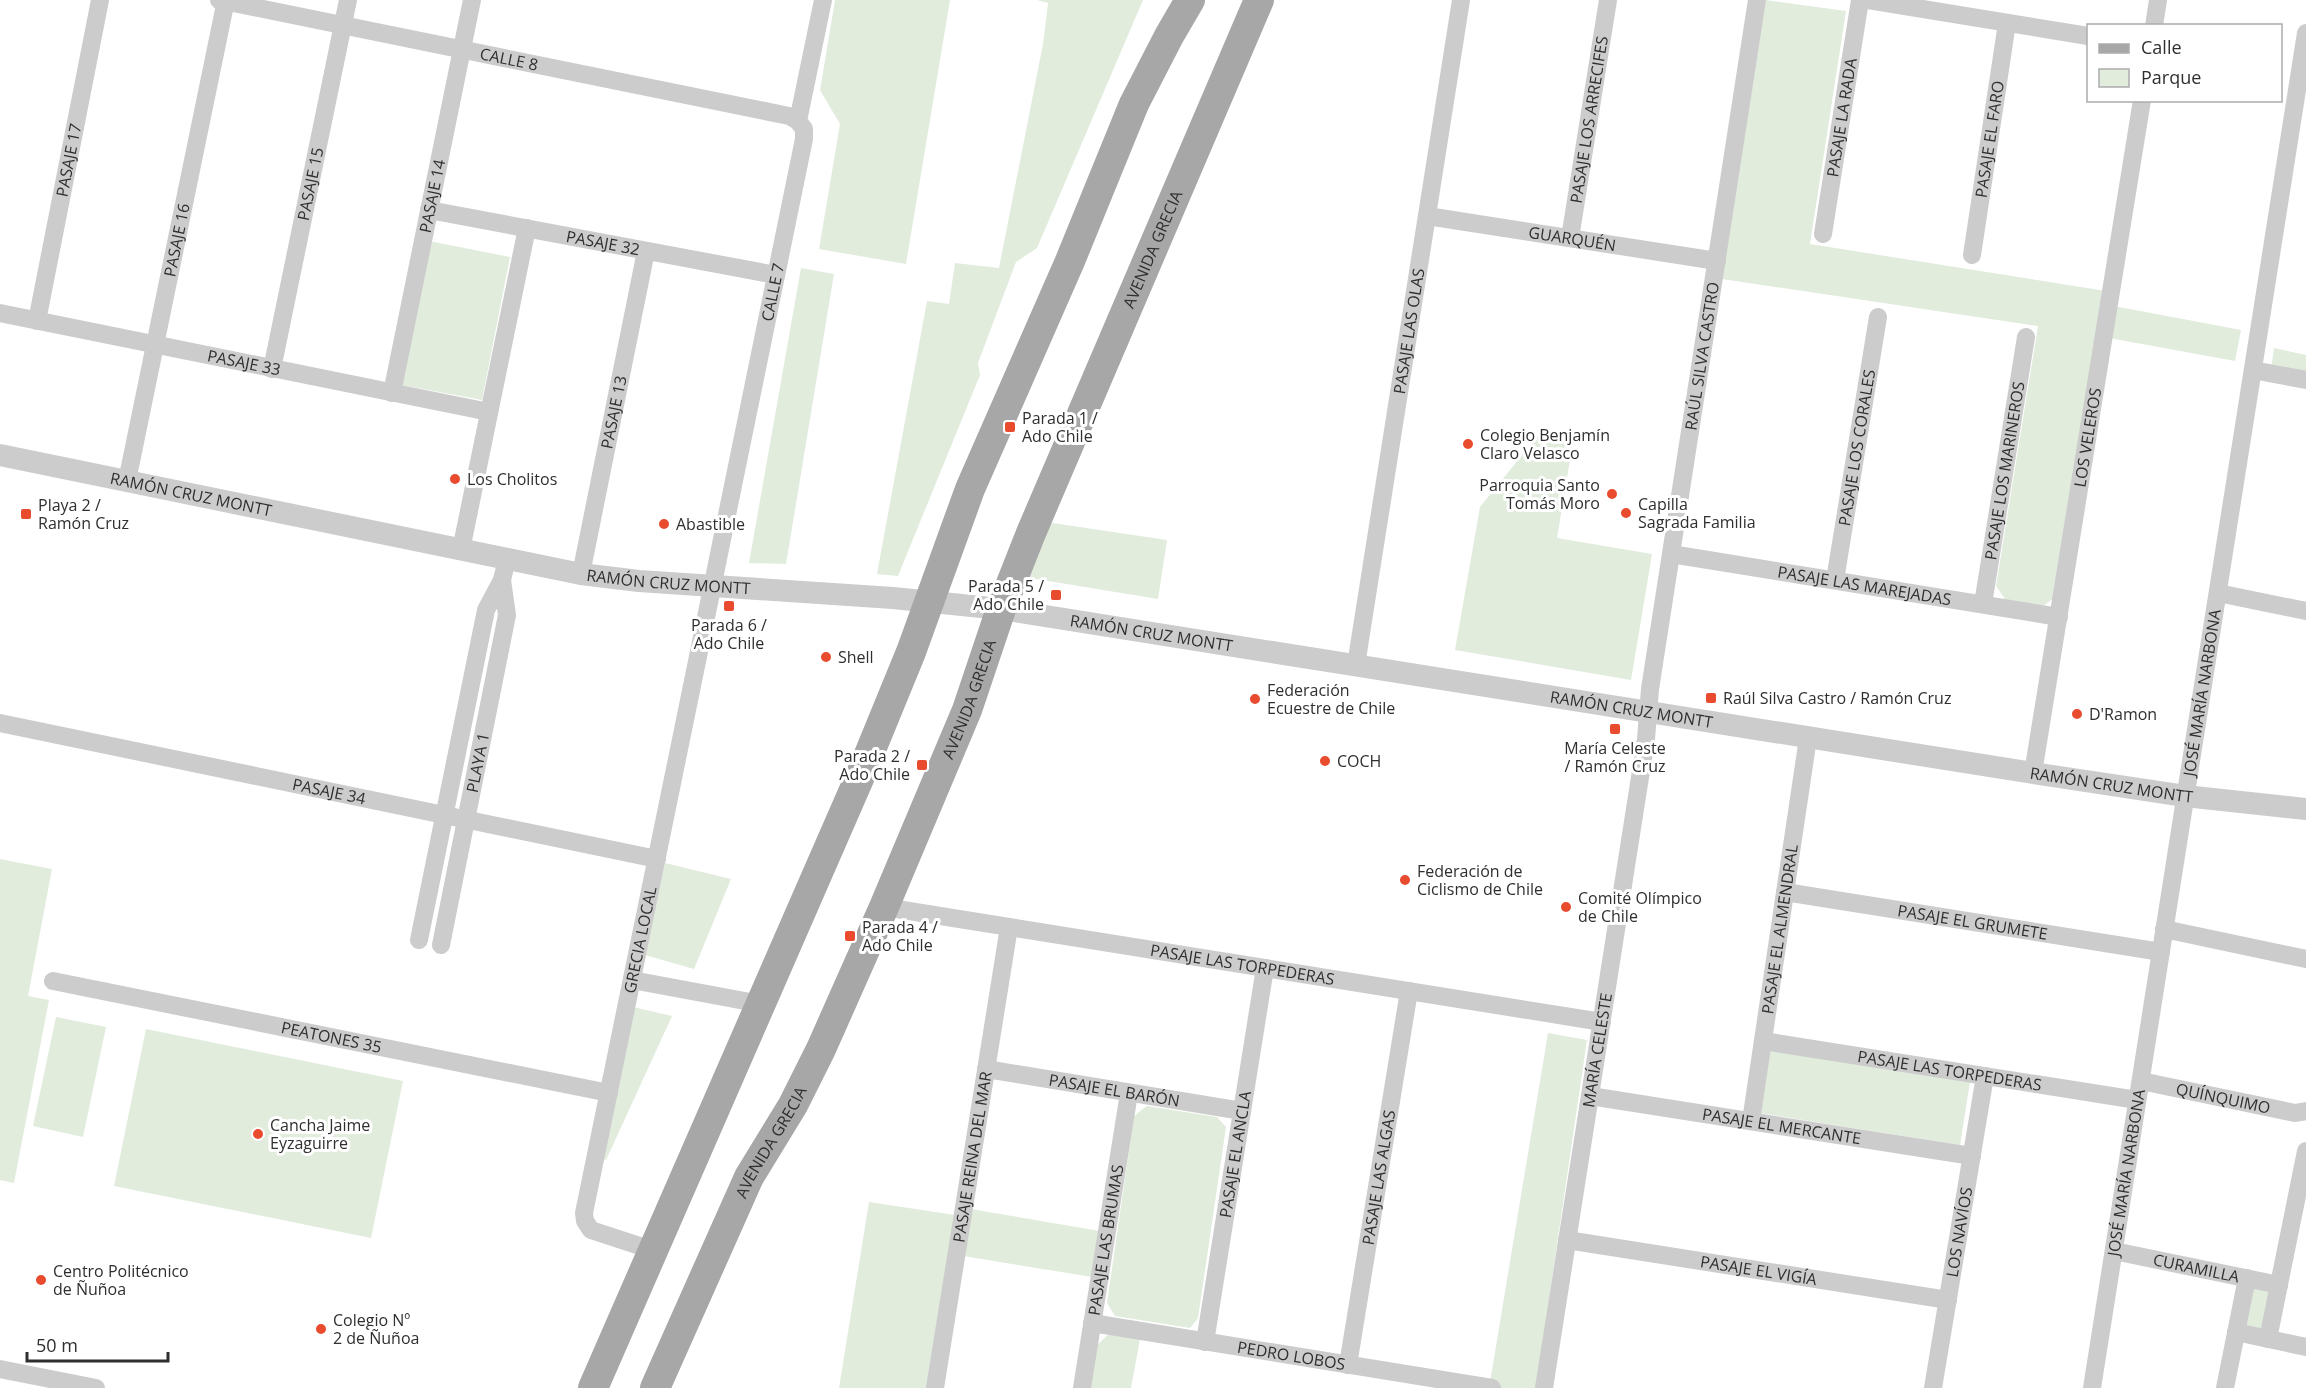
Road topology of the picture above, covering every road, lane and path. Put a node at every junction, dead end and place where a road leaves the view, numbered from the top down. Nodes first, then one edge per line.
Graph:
1 (100, 0) edge
2 (224, 0) edge
3 (348, 0) edge
4 (472, 0) edge
5 (823, 0) edge
6 (1190, 0) edge
7 (1258, 0) edge
8 (1461, 0) edge
9 (1608, 0) edge
10 (1757, 0) edge
11 (1860, 0) edge
12 (1868, 0) edge
13 (2158, 0) edge
14 (2007, 23) junction
15 (2154, 24) edge
16 (342, 25) junction
17 (2306, 33) edge
18 (2087, 36) edge
19 (462, 50) junction
20 (2142, 102) edge
21 (798, 121) junction
22 (429, 210) junction
23 (1427, 216) junction
24 (526, 228) junction
25 (1823, 234) dead end
26 (1570, 238) junction
27 (646, 251) junction
28 (1972, 255) dead end
29 (1717, 261) junction
30 (776, 275) junction
31 (0, 313) edge
32 (1878, 317) dead end
33 (37, 321) junction
34 (2026, 337) dead end
35 (155, 345) junction
36 (272, 369) junction
37 (2253, 370) junction
38 (2306, 380) edge
39 (392, 393) junction
40 (489, 412) junction
41 (0, 455) edge
42 (127, 481) junction
43 (461, 550) junction
44 (1671, 554) junction
45 (505, 570) junction
46 (581, 574) junction
47 (1835, 580) junction
48 (712, 585) junction
49 (2218, 593) junction
50 (930, 602) junction
51 (1983, 604) junction
52 (1001, 609) junction
53 (2306, 610) edge
54 (2059, 616) junction
55 (1356, 665) junction
56 (1648, 711) junction
57 (0, 723) edge
58 (1808, 738) junction
59 (2034, 773) junction
60 (2185, 796) junction
61 (2306, 809) edge
62 (444, 815) junction
63 (466, 819) junction
64 (657, 859) junction
65 (1785, 892) junction
66 (884, 907) junction
67 (1009, 927) junction
68 (2164, 929) junction
69 (419, 940) dead end
70 (441, 945) dead end
71 (2161, 952) junction
72 (2306, 959) edge
73 (1265, 968) junction
74 (632, 980) junction
75 (52, 981) dead end
76 (1409, 991) junction
77 (761, 1004) junction
78 (1602, 1022) junction
79 (1763, 1041) junction
80 (986, 1069) junction
81 (1985, 1076) junction
82 (2140, 1081) junction
83 (609, 1093) junction
84 (1129, 1093) junction
85 (1590, 1096) junction
86 (2137, 1100) junction
87 (1242, 1111) junction
88 (2306, 1111) edge
89 (1751, 1121) junction
90 (2306, 1151) edge
91 (1972, 1156) junction
92 (1567, 1240) junction
93 (652, 1250) junction
94 (2114, 1251) junction
95 (2247, 1278) junction
96 (2279, 1285) junction
97 (1948, 1300) junction
98 (1092, 1323) junction
99 (2236, 1332) junction
100 (2268, 1339) junction
101 (1205, 1342) junction
102 (2306, 1347) edge
103 (1348, 1365) junction
104 (0, 1369) edge
105 (96, 1388) edge
106 (593, 1388) edge
107 (656, 1388) edge
108 (935, 1388) edge
109 (1082, 1388) edge
110 (1492, 1388) edge
111 (1544, 1388) edge
112 (1933, 1388) edge
113 (2092, 1388) edge
114 (2225, 1388) edge

1 - 33 street, PASAJE 17
2 - 16 street, CALLE 8
2 - 35 street, PASAJE 16
3 - 16 street, PASAJE 15
4 - 19 street, PASAJE 14
5 - 21 street, CALLE 7
6 - 50 main road
7 - 52 main road, AVENIDA GRECIA
8 - 23 street, PASAJE LAS OLAS
9 - 26 street, PASAJE LOS ARRECIFES
10 - 29 street, RAÚL SILVA CASTRO
11 - 25 street, PASAJE LA RADA
12 - 14 street
13 - 15 street
14 - 18 street
14 - 28 street, PASAJE EL FARO
16 - 19 street, CALLE 8
16 - 36 street, PASAJE 15
17 - 37 street, JOSÉ MARÍA NARBONA
19 - 21 street, CALLE 8
19 - 22 street, PASAJE 14
20 - 54 street, LOS VELEROS
21 - 30 street, CALLE 7
22 - 24 street, PASAJE 32
22 - 39 street, PASAJE 14
23 - 26 street, GUARQUÉN
23 - 55 street, PASAJE LAS OLAS
24 - 27 street, PASAJE 32
24 - 40 street
26 - 29 street, GUARQUÉN
27 - 30 street, PASAJE 32
27 - 46 street, PASAJE 13
29 - 44 street, RAÚL SILVA CASTRO
30 - 48 street, CALLE 7
31 - 33 street, PASAJE 33
32 - 47 street, PASAJE LOS CORALES
33 - 35 street, PASAJE 33
34 - 51 street, PASAJE LOS MARINEROS
35 - 36 street, PASAJE 33
35 - 42 street, PASAJE 16
36 - 39 street, PASAJE 33
37 - 38 street
37 - 49 street, JOSÉ MARÍA NARBONA
39 - 40 street, PASAJE 33
40 - 43 street
41 - 42 street, RAMÓN CRUZ MONTT
42 - 43 street, RAMÓN CRUZ MONTT
43 - 45 street, RAMÓN CRUZ MONTT
44 - 47 street, PASAJE LAS MAREJADAS
44 - 56 street, RAÚL SILVA CASTRO
45 - 46 street, RAMÓN CRUZ MONTT
45 - 62 street, PLAYA 1
45 - 63 street, PLAYA 1
46 - 48 street, RAMÓN CRUZ MONTT
47 - 51 street, PASAJE LAS MAREJADAS
48 - 50 street, RAMÓN CRUZ MONTT
48 - 64 street, GRECIA LOCAL
49 - 53 street
49 - 60 street, JOSÉ MARÍA NARBONA
50 - 52 street, RAMÓN CRUZ MONTT
50 - 77 main road
51 - 54 street, PASAJE LAS MAREJADAS
52 - 55 street, RAMÓN CRUZ MONTT
52 - 66 main road, AVENIDA GRECIA
54 - 59 street, LOS VELEROS
55 - 56 street, RAMÓN CRUZ MONTT
56 - 58 street, RAMÓN CRUZ MONTT
56 - 78 street, MARÍA CELESTE
57 - 62 street, PASAJE 34
58 - 59 street, RAMÓN CRUZ MONTT
58 - 65 street, PASAJE EL ALMENDRAL
59 - 60 street, RAMÓN CRUZ MONTT
60 - 61 street, RAMÓN CRUZ MONTT
60 - 68 street, JOSÉ MARÍA NARBONA
62 - 63 street, PASAJE 34
62 - 69 street, PLAYA 1
63 - 64 street, PASAJE 34
63 - 70 street, PLAYA 1
64 - 74 street, GRECIA LOCAL
65 - 71 street, PASAJE EL GRUMETE
65 - 79 street, PASAJE EL ALMENDRAL
66 - 67 street, PASAJE LAS TORPEDERAS
66 - 107 main road, AVENIDA GRECIA
67 - 73 street, PASAJE LAS TORPEDERAS
67 - 80 street, PASAJE REINA DEL MAR
68 - 71 street, JOSÉ MARÍA NARBONA
68 - 72 street
71 - 82 street, JOSÉ MARÍA NARBONA
73 - 76 street, PASAJE LAS TORPEDERAS
73 - 87 street, PASAJE EL ANCLA
74 - 77 street
74 - 83 street, GRECIA LOCAL
75 - 83 street, PEATONES 35
76 - 78 street, PASAJE LAS TORPEDERAS
76 - 103 street, PASAJE LAS ALGAS
77 - 93 main road
78 - 85 street, MARÍA CELESTE
79 - 81 street, PASAJE LAS TORPEDERAS
79 - 89 street, PASAJE EL ALMENDRAL
80 - 84 street, PASAJE EL BARÓN
80 - 108 street, PASAJE REINA DEL MAR
81 - 86 street, PASAJE LAS TORPEDERAS
81 - 91 street, LOS NAVÍOS
82 - 86 street, JOSÉ MARÍA NARBONA
82 - 88 street, QUÍNQUIMO
83 - 93 street, GRECIA LOCAL
84 - 87 street, PASAJE EL BARÓN
84 - 98 street, PASAJE LAS BRUMAS
85 - 89 street, PASAJE EL MERCANTE
85 - 92 street, MARÍA CELESTE
86 - 94 street, JOSÉ MARÍA NARBONA
87 - 101 street, PASAJE EL ANCLA
89 - 91 street, PASAJE EL MERCANTE
90 - 96 street
91 - 97 street, LOS NAVÍOS
92 - 97 street, PASAJE EL VIGÍA
92 - 111 street, MARÍA CELESTE
93 - 106 main road
94 - 95 street, CURAMILLA
94 - 113 street, JOSÉ MARÍA NARBONA
95 - 96 street, CURAMILLA
95 - 99 street
96 - 100 street
97 - 112 street, LOS NAVÍOS
98 - 101 street, PEDRO LOBOS
98 - 109 street, PASAJE LAS BRUMAS
99 - 100 street
99 - 114 street
100 - 102 street
101 - 103 street, PEDRO LOBOS
103 - 110 street, PEDRO LOBOS
104 - 105 street

